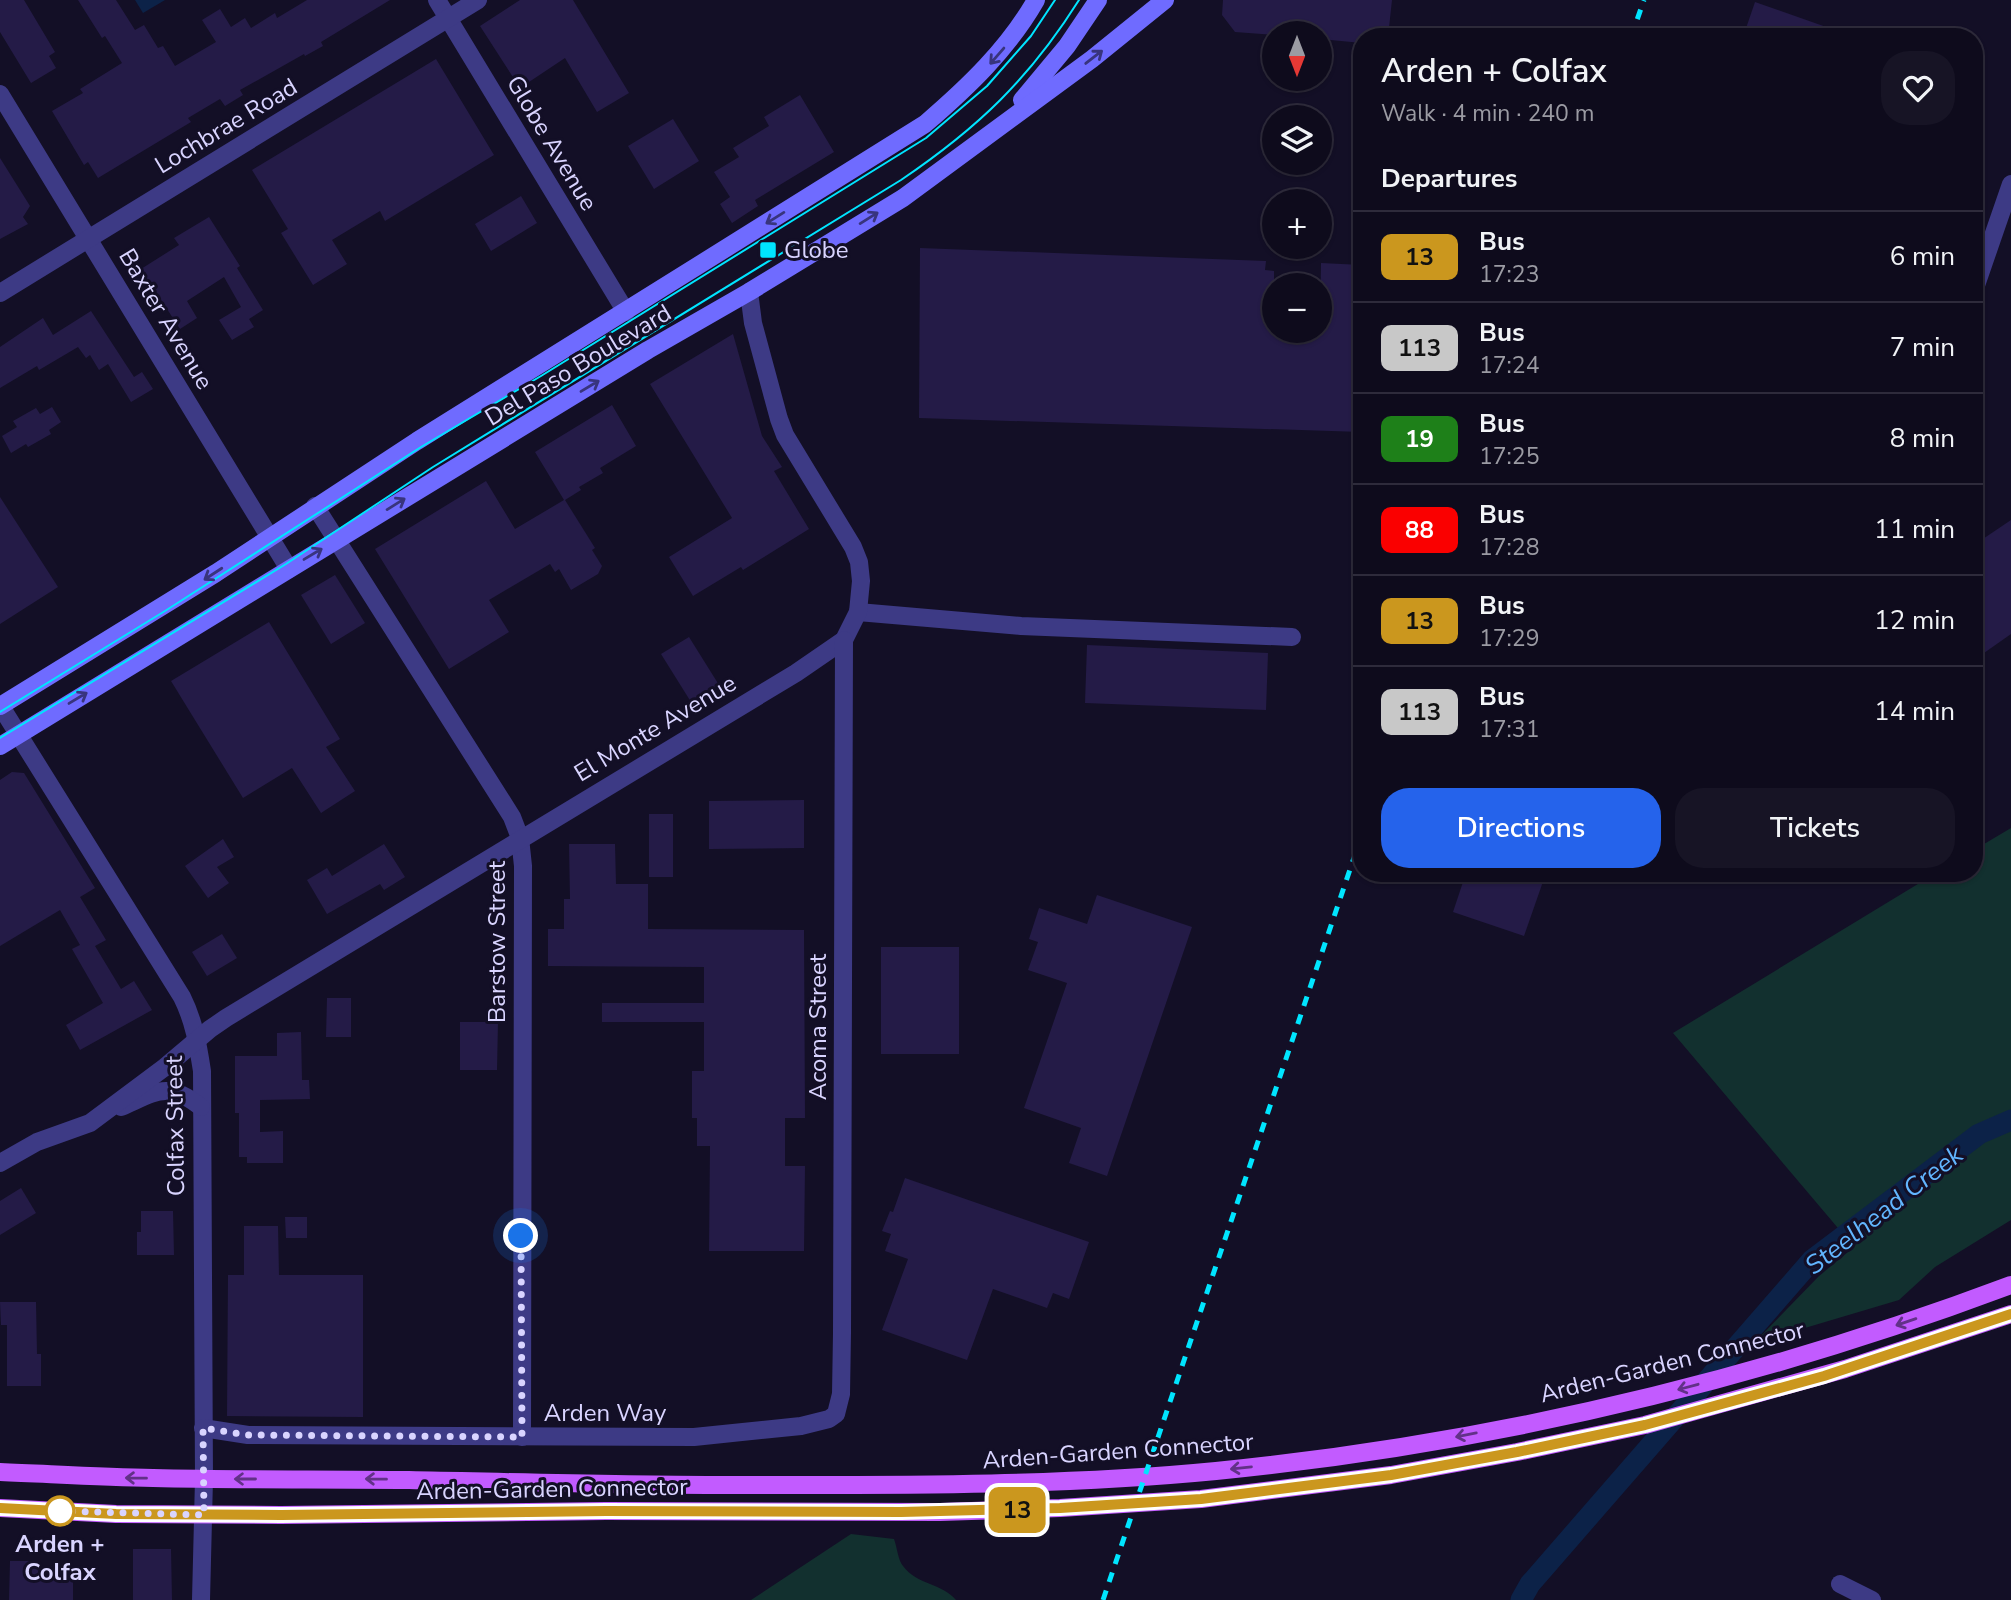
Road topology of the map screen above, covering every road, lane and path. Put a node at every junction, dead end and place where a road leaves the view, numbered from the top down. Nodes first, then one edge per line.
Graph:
1 (437, 0) edge
2 (478, 0) edge
3 (1036, 0) edge
4 (1098, 0) edge
5 (1165, 0) edge
6 (448, 19) junction
7 (0, 94) edge
8 (998, 126) junction
9 (2011, 184) edge
10 (90, 238) junction
11 (1983, 265) edge
12 (749, 292) junction
13 (0, 293) edge
14 (626, 312) junction
15 (316, 506) junction
16 (270, 536) junction
17 (337, 540) junction
18 (289, 569) junction
19 (858, 612) junction
20 (1292, 637) dead end
21 (844, 640) junction
22 (0, 705) edge
23 (20, 734) junction
24 (0, 746) edge
25 (520, 838) junction
26 (197, 1039) junction
27 (201, 1107) junction
28 (104, 1114) junction
29 (0, 1163) edge
30 (2011, 1285) edge
31 (2011, 1314) edge
32 (836, 1414) joint
33 (203, 1428) junction
34 (522, 1437) junction
35 (0, 1472) edge
36 (204, 1479) junction
37 (0, 1508) edge
38 (204, 1515) junction
39 (1840, 1584) dead end
40 (201, 1600) edge
41 (1872, 1600) edge

1 - 6 street, Globe Avenue
2 - 6 street, Lochbrae Road
3 -> 14 main road, Del Paso Boulevard
4 - 8 main road
8 -> 5 main road, Del Paso Boulevard
6 - 10 street, Lochbrae Road
6 - 14 street, Globe Avenue
7 - 10 street, Baxter Avenue
12 -> 8 main road, Del Paso Boulevard
9 - 11 street
10 - 13 street, Lochbrae Road
10 - 16 street, Baxter Avenue
17 -> 12 main road, Del Paso Boulevard
12 - 19 street
14 - 15 main road, Del Paso Boulevard
15 - 16 main road, Del Paso Boulevard
15 - 17 street, Barstow Street
16 - 18 street, Baxter Avenue
16 -> 22 main road, Del Paso Boulevard
18 -> 17 main road, Del Paso Boulevard
17 - 25 street, Barstow Street
23 -> 18 main road, Del Paso Boulevard
19 - 20 street
19 - 21 street, El Monte Avenue
21 - 25 street, El Monte Avenue
21 - 32 street, Acoma Street
22 - 23 street, Colfax Street
23 - 24 main road, Del Paso Boulevard
23 - 26 street, Colfax Street
25 - 26 street, El Monte Avenue
25 - 34 street, Barstow Street
26 - 27 street, Colfax Street
26 - 28 street, El Monte Avenue
27 - 28 street, El Monte Avenue
27 - 33 street, Colfax Street
28 - 29 street, El Monte Avenue
30 -> 36 main road, Arden-Garden Connector
31 - 38 main road, Arden-Garden Connector
32 - 34 street, Arden Way
33 - 34 street, Arden Way
33 - 36 street, Colfax Street
36 -> 35 main road
36 - 38 street, Colfax Street
37 - 38 main road
38 - 40 street, Colfax Street
39 - 41 street

